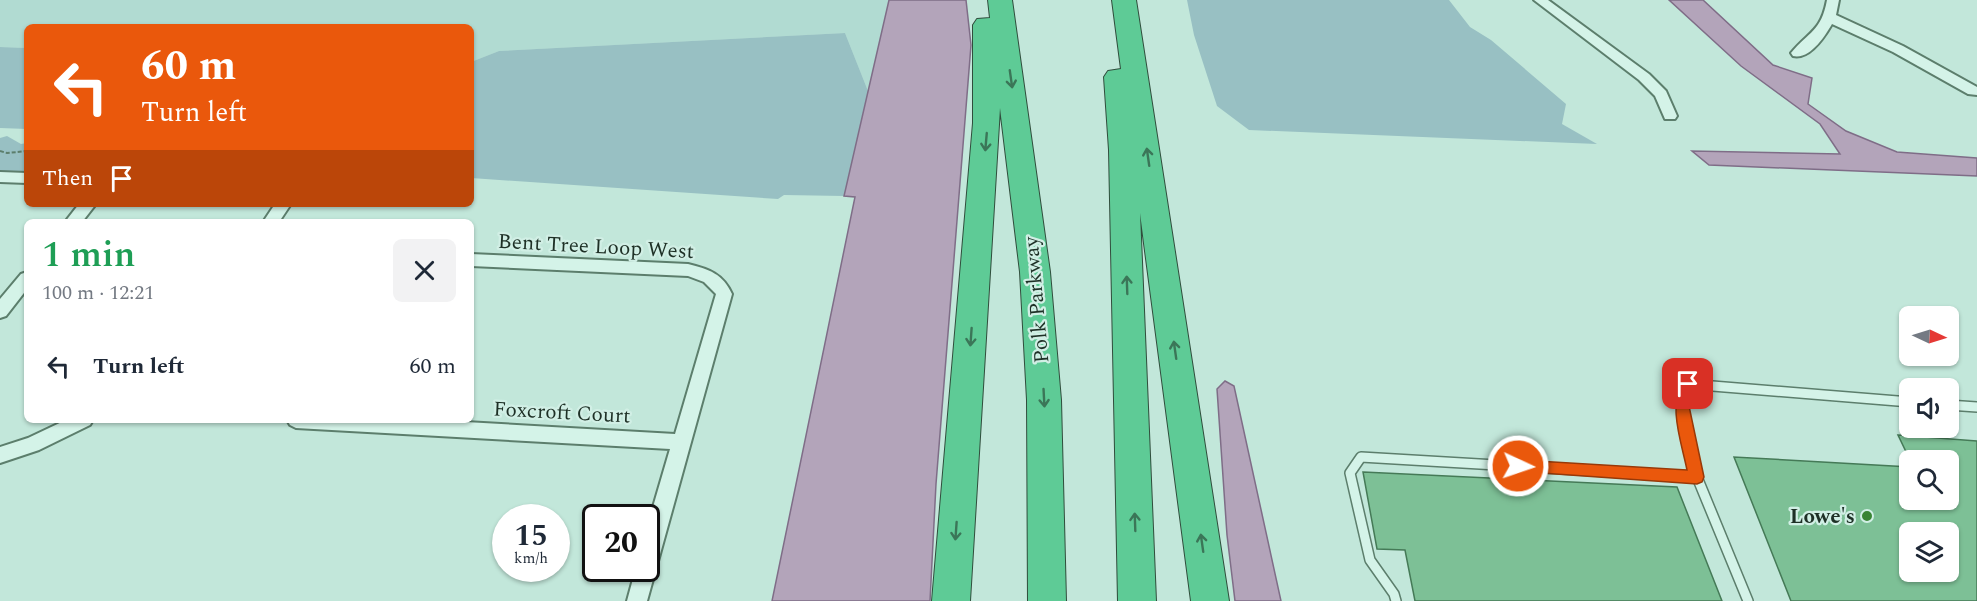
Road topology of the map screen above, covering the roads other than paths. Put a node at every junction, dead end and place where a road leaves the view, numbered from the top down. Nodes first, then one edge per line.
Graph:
1 (984, 0) edge
2 (1000, 0) edge
3 (1110, 0) edge
4 (1124, 0) edge
5 (1540, 0) edge
6 (1833, 0) edge
7 (1829, 17) junction
8 (1798, 53) dead end
9 (1973, 91) dead end
10 (1670, 116) dead end
11 (0, 177) edge
12 (24, 178) edge
13 (86, 207) edge
14 (76, 219) edge
15 (474, 260) edge
16 (24, 282) edge
17 (0, 311) edge
18 (1899, 401) edge
19 (1959, 406) edge
20 (1977, 407) edge
21 (78, 423) edge
22 (348, 423) edge
23 (681, 442) junction
24 (0, 455) edge
25 (1697, 477) junction
26 (660, 517) edge
27 (642, 582) edge
28 (637, 601) edge
29 (951, 601) edge
30 (1047, 601) edge
31 (1137, 601) edge
32 (1210, 601) edge
33 (1396, 601) edge
34 (1748, 601) edge

1 -> 29 highway
2 -> 30 highway, Polk Parkway
31 -> 3 highway
32 -> 4 highway
5 - 10 street
6 - 7 street
7 - 8 street
7 - 9 street
11 - 12 street
13 - 14 street
15 - 23 street, Bent Tree Loop West
16 - 17 street
18 - 25 lane
19 - 20 lane
21 - 24 street
22 - 23 street, Foxcroft Court
23 - 26 street
25 - 33 lane
25 - 34 lane
27 - 28 street

